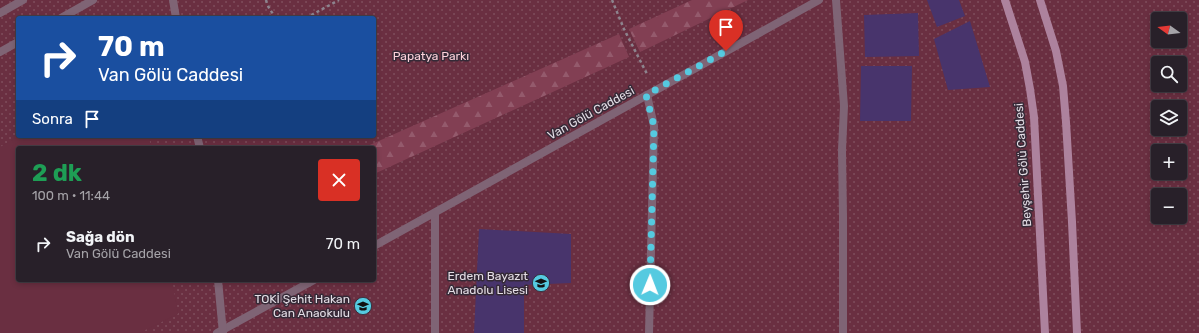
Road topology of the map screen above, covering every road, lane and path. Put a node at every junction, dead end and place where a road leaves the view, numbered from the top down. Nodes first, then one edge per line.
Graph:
1 (23, 0) edge
2 (93, 0) edge
3 (173, 0) edge
4 (266, 0) edge
5 (339, 0) edge
6 (612, 0) edge
7 (819, 0) edge
8 (836, 0) edge
9 (1005, 0) edge
10 (1040, 0) edge
11 (0, 13) edge
12 (64, 16) edge
13 (176, 16) edge
14 (275, 16) edge
15 (310, 16) edge
16 (16, 43) edge
17 (0, 52) edge
18 (647, 74) dead end
19 (646, 95) junction
20 (435, 213) junction
21 (376, 245) edge
22 (218, 282) edge
23 (310, 282) edge
24 (221, 332) edge
25 (435, 333) edge
26 (649, 333) edge
27 (843, 333) edge
28 (1045, 333) edge
29 (1078, 333) edge

1 - 11 street
2 - 12 street
3 - 13 street
4 - 14 path
5 - 15 path
6 - 18 path
7 - 19 street, Van Gölü Caddesi
8 - 27 street
9 - 28 main road, Beyşehir Gölü Caddesi
10 - 29 main road
16 - 17 street
19 - 20 street, Van Gölü Caddesi
19 - 26 street
20 - 21 street, Van Gölü Caddesi
20 - 25 street
22 - 24 street
23 - 24 street

